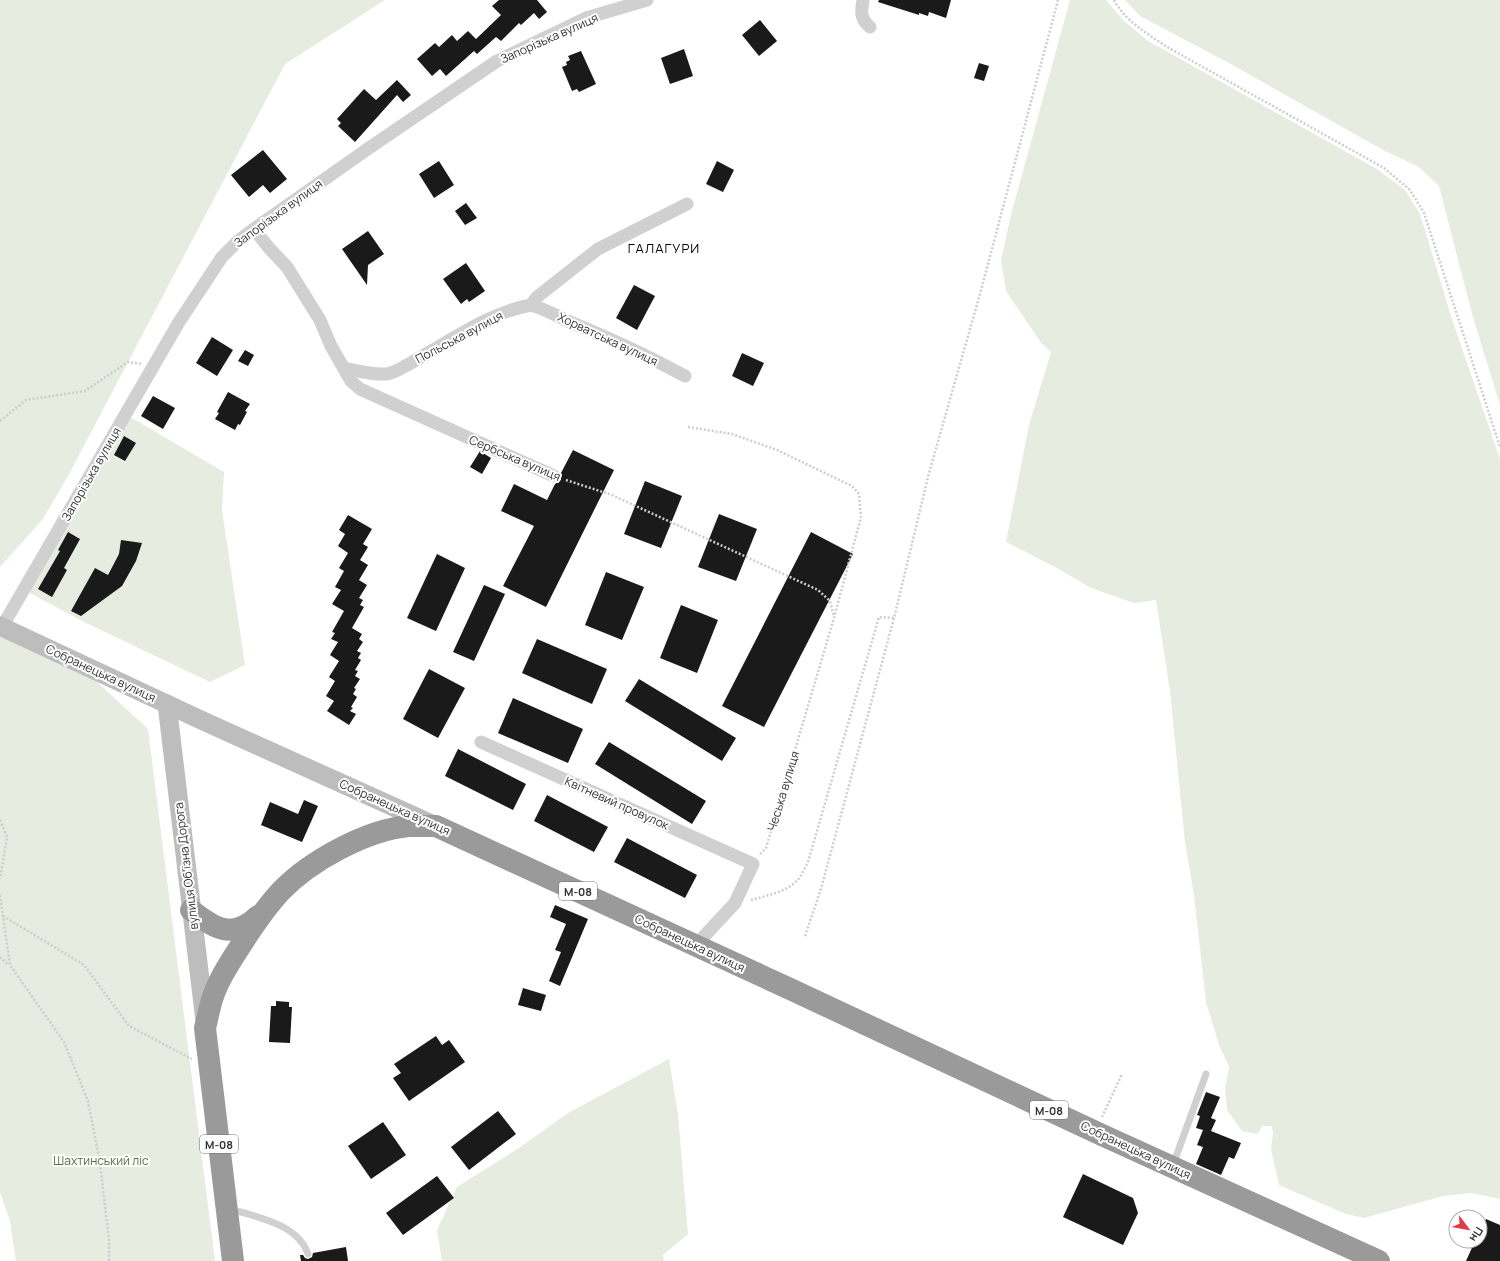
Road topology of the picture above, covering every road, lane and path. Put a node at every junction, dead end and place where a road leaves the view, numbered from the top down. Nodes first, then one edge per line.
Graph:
1 (647, 0) edge
2 (863, 0) edge
3 (1058, 0) edge
4 (1114, 0) edge
5 (870, 27) dead end
6 (687, 204) dead end
7 (254, 229) junction
8 (531, 305) junction
9 (154, 365) junction
10 (344, 368) junction
11 (685, 376) dead end
12 (0, 421) edge
13 (688, 427) dead end
14 (1500, 447) edge
15 (554, 476) joint
16 (834, 618) junction
17 (894, 618) junction
18 (1, 626) edge
19 (167, 704) junction
20 (481, 742) dead end
21 (0, 820) edge
22 (436, 826) junction
23 (753, 864) junction
24 (0, 879) edge
25 (0, 895) edge
26 (735, 903) junction
27 (268, 907) junction
28 (191, 910) junction
29 (3, 916) junction
30 (805, 936) dead end
31 (696, 945) junction
32 (0, 957) edge
33 (10, 965) junction
34 (206, 1028) junction
35 (210, 1069) junction
36 (1122, 1074) dead end
37 (1206, 1074) dead end
38 (1095, 1131) junction
39 (1172, 1167) junction
40 (226, 1208) junction
41 (308, 1254) dead end
42 (109, 1261) edge
43 (232, 1261) edge
44 (1379, 1261) edge

1 - 7 street, Запорізька вулиця
2 - 5 street
3 - 17 path
4 - 14 path
6 - 8 street
7 - 9 street, Запорізька вулиця
7 - 10 street, Сербська вулиця
8 - 10 street, Польська вулиця
8 - 11 street, Хорватська вулиця
9 - 12 path
9 - 18 street, Запорізька вулиця
10 - 15 street, Сербська вулиця
13 - 16 path, Чеська вулиця
15 - 16 path, Сербська вулиця
16 - 23 path, Чеська вулиця
17 - 26 path
17 - 30 path
18 - 19 main road, Собранецька вулиця
19 - 22 main road, Собранецька вулиця
19 - 28 main road, вулиця Обʼїзна Дорога
20 - 23 street, Квітневий провулок
21 - 24 path
22 - 27 highway, вулиця Обʼїзна Дорога / М-08
22 - 31 highway, Собранецька вулиця / М-08
23 - 26 street
25 - 29 path
26 - 31 street
27 - 28 highway
27 - 34 highway, вулиця Обʼїзна Дорога / М-08
28 - 34 main road, вулиця Обʼїзна Дорога
29 - 33 path
29 - 35 path
31 - 38 highway, Собранецька вулиця / М-08
32 - 33 path
33 - 42 path
34 - 35 highway, вулиця Обʼїзна Дорога / М-08
35 - 40 highway, вулиця Обʼїзна Дорога / М-08
36 - 38 path
37 - 39 lane
38 - 39 highway, Собранецька вулиця / М-08
39 - 44 highway, Собранецька вулиця / М-08
40 - 41 lane
40 - 43 highway, вулиця Обʼїзна Дорога / М-08

